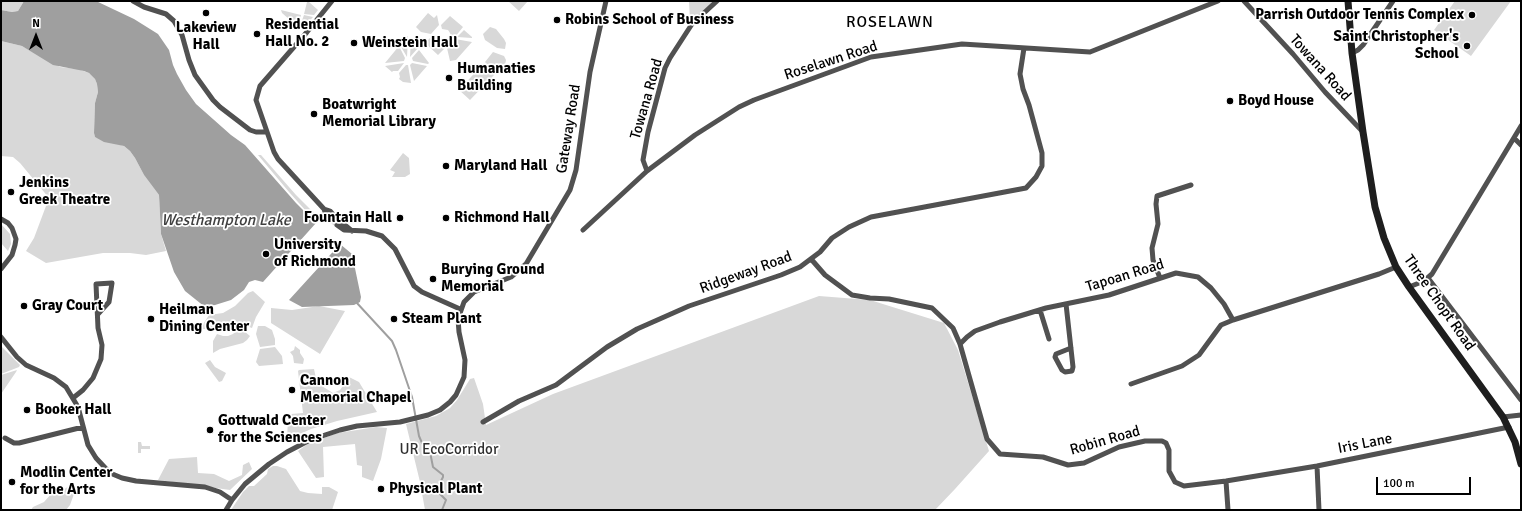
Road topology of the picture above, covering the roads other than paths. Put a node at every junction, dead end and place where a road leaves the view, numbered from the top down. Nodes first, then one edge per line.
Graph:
1 (133, 1) edge
2 (332, 1) edge
3 (606, 1) edge
4 (717, 1) edge
5 (1218, 1) edge
6 (1244, 1) edge
7 (1348, 1) edge
8 (1393, 1) edge
9 (1024, 48) junction
10 (1352, 53) junction
11 (1521, 126) edge
12 (267, 132) junction
13 (1363, 132) junction
14 (1514, 138) junction
15 (1521, 145) edge
16 (646, 171) junction
17 (1191, 185) dead end
18 (1, 219) edge
19 (583, 230) dead end
20 (811, 259) junction
21 (1396, 267) junction
22 (1, 269) edge
23 (1160, 278) junction
24 (1428, 278) junction
25 (1409, 287) junction
26 (1066, 304) junction
27 (460, 309) junction
28 (1040, 310) junction
29 (98, 314) junction
30 (1233, 320) junction
31 (1, 337) edge
32 (1049, 339) dead end
33 (960, 344) junction
34 (1071, 348) junction
35 (1131, 384) dead end
36 (73, 398) junction
37 (1521, 400) edge
38 (1521, 414) edge
39 (1503, 417) junction
40 (483, 422) dead end
41 (1508, 427) junction
42 (83, 428) junction
43 (5, 438) dead end
44 (1521, 464) edge
45 (1317, 466) junction
46 (1226, 481) junction
47 (232, 500) junction
48 (226, 510) edge
49 (1228, 510) edge
50 (1319, 510) edge

1 - 12 street
2 - 12 street
3 - 27 street, Gateway Road
4 - 16 street, Towana Road
5 - 9 street, Roselawn Road
6 - 13 street, Towana Road
7 - 10 main road, Three Chopt Road
8 - 10 street
9 - 16 street, Roselawn Road
9 - 20 street, Ridgeway Road
10 - 13 main road, Three Chopt Road
11 - 14 street
12 - 27 street
13 - 21 main road, Three Chopt Road
14 - 15 street
14 - 24 street
16 - 19 street, Roselawn Road
17 - 23 street
18 - 22 street
20 - 33 street
20 - 40 street, Ridgeway Road
21 - 25 main road, Three Chopt Road
21 - 30 street
23 - 26 street, Tapoan Road
23 - 30 street, Tapoan Road
24 - 25 street
24 - 37 street
25 - 39 main road, Three Chopt Road
26 - 28 street, Tapoan Road
26 - 34 street
27 - 47 street
28 - 32 street
28 - 33 street, Tapoan Road
29 - 29 street
29 - 36 street
30 - 35 street
31 - 36 street
33 - 46 street, Robin Road
34 - 34 street
36 - 42 street
38 - 39 street
39 - 41 main road, Three Chopt Road
41 - 44 main road, Three Chopt Road
41 - 45 street, Iris Lane
42 - 43 street
42 - 47 street
45 - 46 street, Iris Lane
45 - 50 street
46 - 49 street
47 - 48 street

